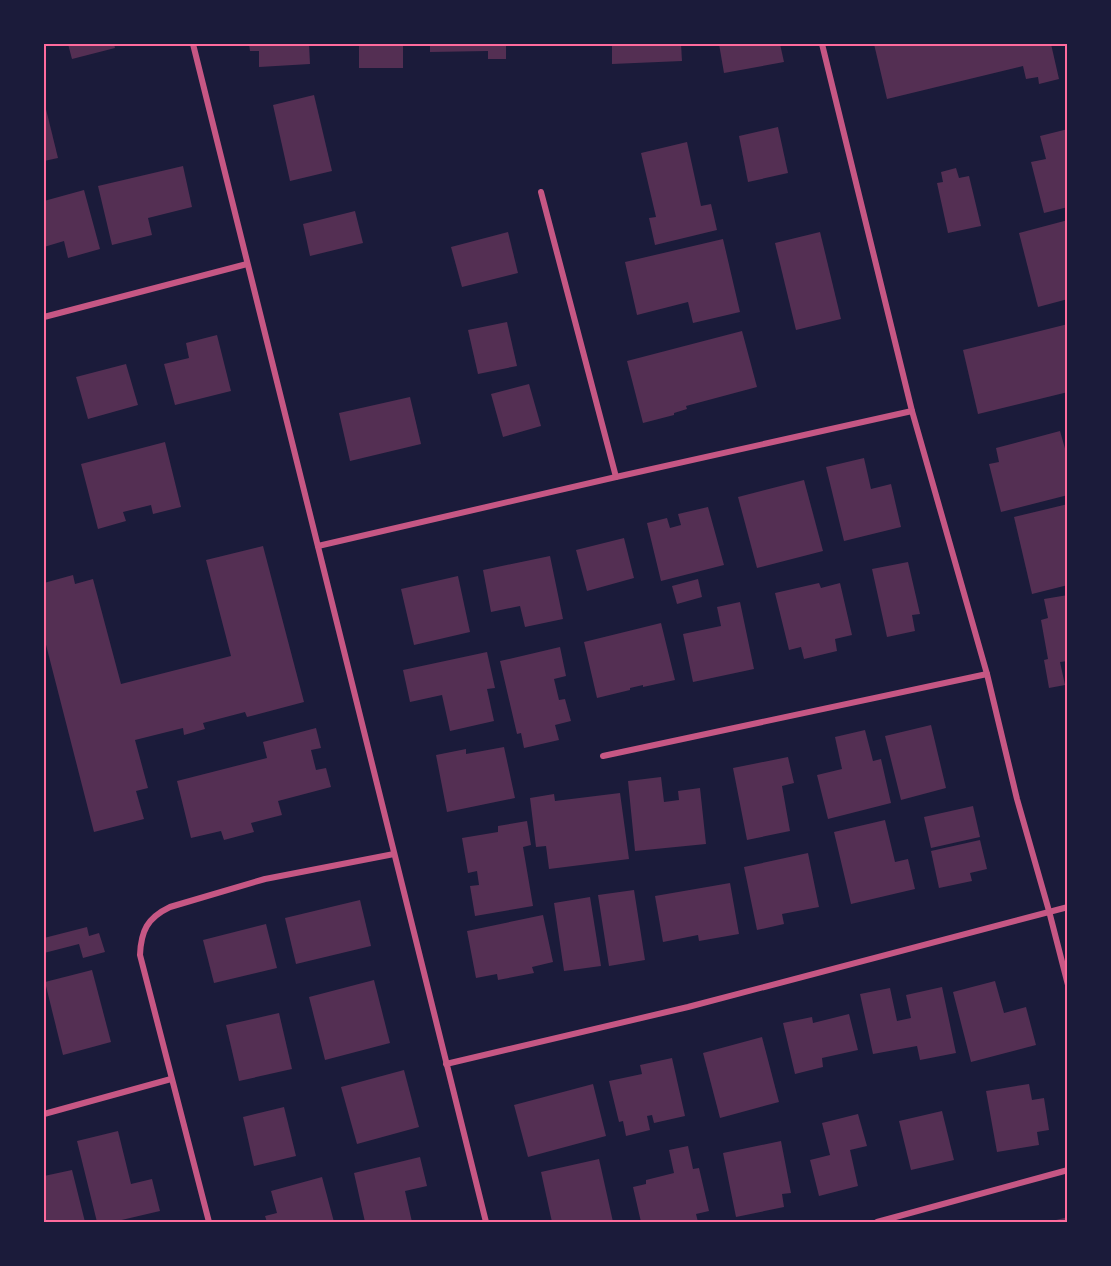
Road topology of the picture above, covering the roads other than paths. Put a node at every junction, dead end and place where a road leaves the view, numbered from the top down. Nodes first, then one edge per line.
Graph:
1 (193, 44) edge
2 (822, 44) edge
3 (541, 192) dead end
4 (248, 264) junction
5 (44, 317) edge
6 (912, 411) junction
7 (616, 477) junction
8 (318, 546) junction
9 (987, 674) junction
10 (603, 756) dead end
11 (394, 854) junction
12 (1068, 906) edge
13 (1050, 911) junction
14 (1068, 985) edge
15 (447, 1064) junction
16 (171, 1079) junction
17 (44, 1113) edge
18 (1068, 1170) edge
19 (209, 1222) edge
20 (486, 1222) edge
21 (877, 1222) edge

1 - 4 street
2 - 6 street
3 - 7 street
4 - 5 street
4 - 8 street
6 - 7 street
6 - 9 street
7 - 8 street
8 - 11 street
9 - 10 street
9 - 13 street
11 - 15 street
11 - 16 street
12 - 13 street
13 - 14 street
13 - 15 street
15 - 20 street
16 - 17 street
16 - 19 street
18 - 21 street

